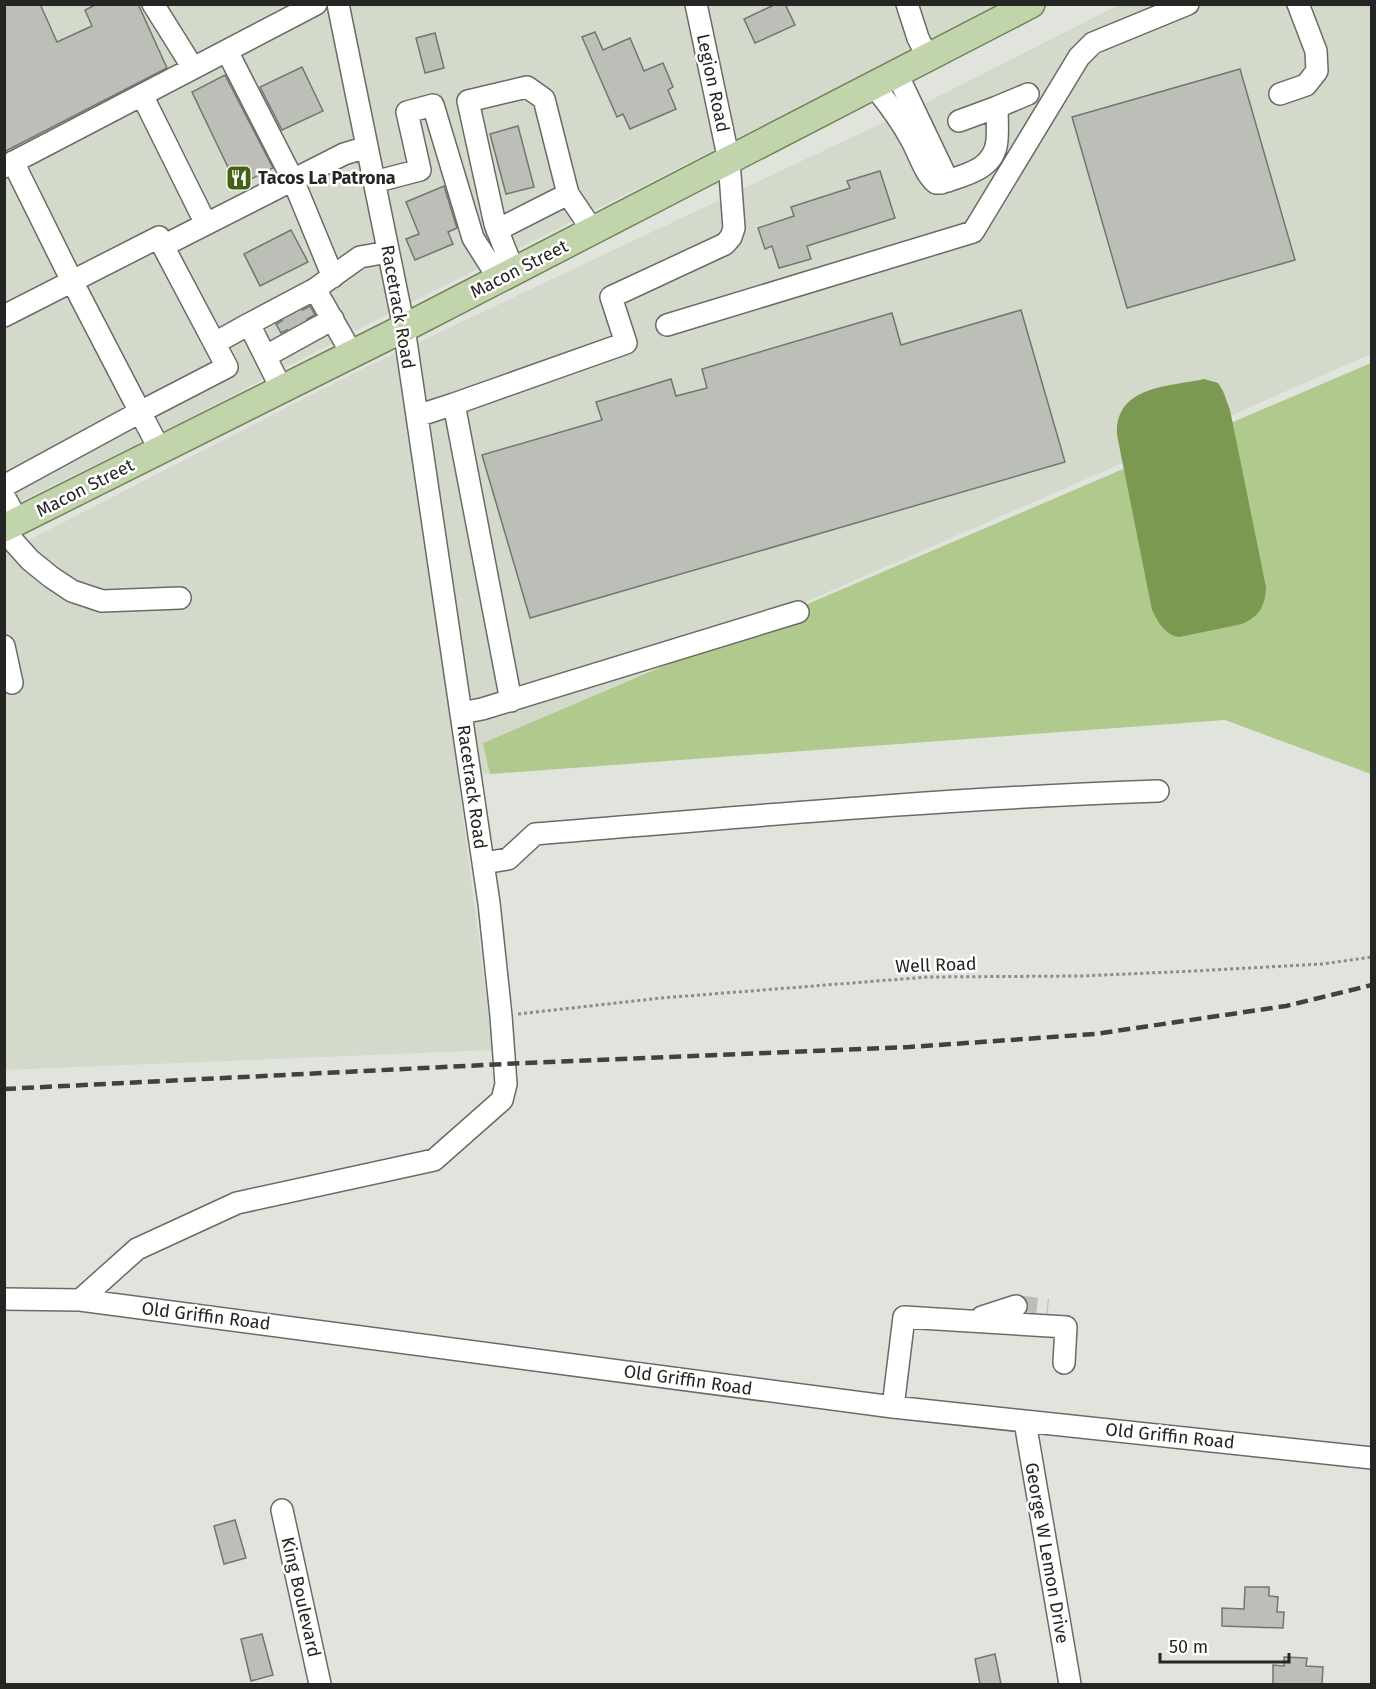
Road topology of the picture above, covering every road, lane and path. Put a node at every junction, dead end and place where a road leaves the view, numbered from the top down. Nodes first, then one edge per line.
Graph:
1 (153, 4) edge
2 (316, 4) edge
3 (338, 4) edge
4 (696, 4) edge
5 (907, 4) edge
6 (1188, 4) edge
7 (1298, 4) edge
8 (1018, 7) edge
9 (227, 51) junction
10 (928, 57) junction
11 (193, 68) junction
12 (886, 80) junction
13 (1028, 94) dead end
14 (1280, 94) dead end
15 (142, 95) junction
16 (997, 107) junction
17 (959, 121) dead end
18 (367, 147) junction
19 (729, 161) junction
20 (451, 162) junction
21 (9, 164) edge
22 (420, 170) junction
23 (293, 180) junction
24 (374, 182) junction
25 (568, 194) junction
26 (206, 224) junction
27 (497, 230) junction
28 (593, 231) junction
29 (163, 246) junction
30 (388, 252) junction
31 (333, 276) junction
32 (506, 276) junction
33 (72, 281) junction
34 (315, 289) junction
35 (4, 316) edge
36 (333, 319) junction
37 (295, 321) junction
38 (249, 324) junction
39 (667, 325) dead end
40 (404, 328) junction
41 (214, 343) junction
42 (352, 354) junction
43 (266, 356) junction
44 (282, 390) junction
45 (454, 404) junction
46 (140, 412) junction
47 (417, 416) junction
48 (160, 450) junction
49 (4, 486) edge
50 (4, 496) edge
51 (9, 527) edge
52 (180, 598) dead end
53 (798, 612) dead end
54 (4, 646) edge
55 (12, 683) dead end
56 (511, 701) junction
57 (461, 713) junction
58 (1158, 791) dead end
59 (483, 863) junction
60 (1371, 957) edge
61 (501, 1016) junction
62 (4, 1299) edge
63 (80, 1300) junction
64 (1016, 1306) tunnel mouth
65 (971, 1320) junction
66 (1064, 1363) dead end
67 (893, 1407) junction
68 (1025, 1422) junction
69 (1371, 1458) edge
70 (282, 1510) dead end
71 (320, 1684) edge
72 (1070, 1684) edge

1 - 11 street
2 - 9 street
3 - 18 street, Racetrack Road
4 - 19 street, Legion Road
5 - 10 street
6 - 39 street
7 - 14 street
8 - 10 main road, Macon Street
9 - 11 street
9 - 23 street
10 - 12 main road, Macon Street
11 - 15 street
12 - 16 street
12 - 19 main road, Macon Street
13 - 16 street
15 - 21 street
15 - 26 street
16 - 17 street
18 - 23 street
18 - 24 street, Racetrack Road
19 - 28 main road, Macon Street
19 - 45 street, Legion Road
20 - 22 street
20 - 22 street
20 - 32 street
21 - 33 street
22 - 24 street
23 - 26 street
23 - 31 street
24 - 30 street, Racetrack Road
25 - 27 street
25 - 27 street
25 - 28 street
26 - 29 street
27 - 32 street
28 - 32 main road, Macon Street
29 - 33 street
29 - 41 street
30 - 31 street
30 - 40 street, Racetrack Road
31 - 34 street
32 - 40 main road, Macon Street
33 - 35 street
33 - 46 street
34 - 36 street
34 - 37 street
36 - 37 street
36 - 42 street
37 - 38 street
37 - 43 street
38 - 41 street
38 - 43 street
40 - 42 main road, Macon Street
40 - 47 street, Racetrack Road
41 - 46 street
42 - 44 main road, Macon Street
43 - 44 street
44 - 48 main road, Macon Street
45 - 47 street
45 - 56 street
46 - 48 street
46 - 49 street
47 - 57 street, Racetrack Road
48 - 51 main road, Macon Street
50 - 51 street
51 - 52 street
53 - 56 street
54 - 55 street
56 - 57 street
57 - 59 street, Racetrack Road
58 - 59 street
59 - 61 street, Racetrack Road
60 - 61 path, Well Road
61 - 63 street, Racetrack Road
62 - 63 street, Old Griffin Road
63 - 67 street, Old Griffin Road
64 - 65 street
65 - 66 street
65 - 67 street
67 - 68 street, Old Griffin Road
68 - 69 street, Old Griffin Road
68 - 72 street, George W Lemon Drive
70 - 71 street, King Boulevard

